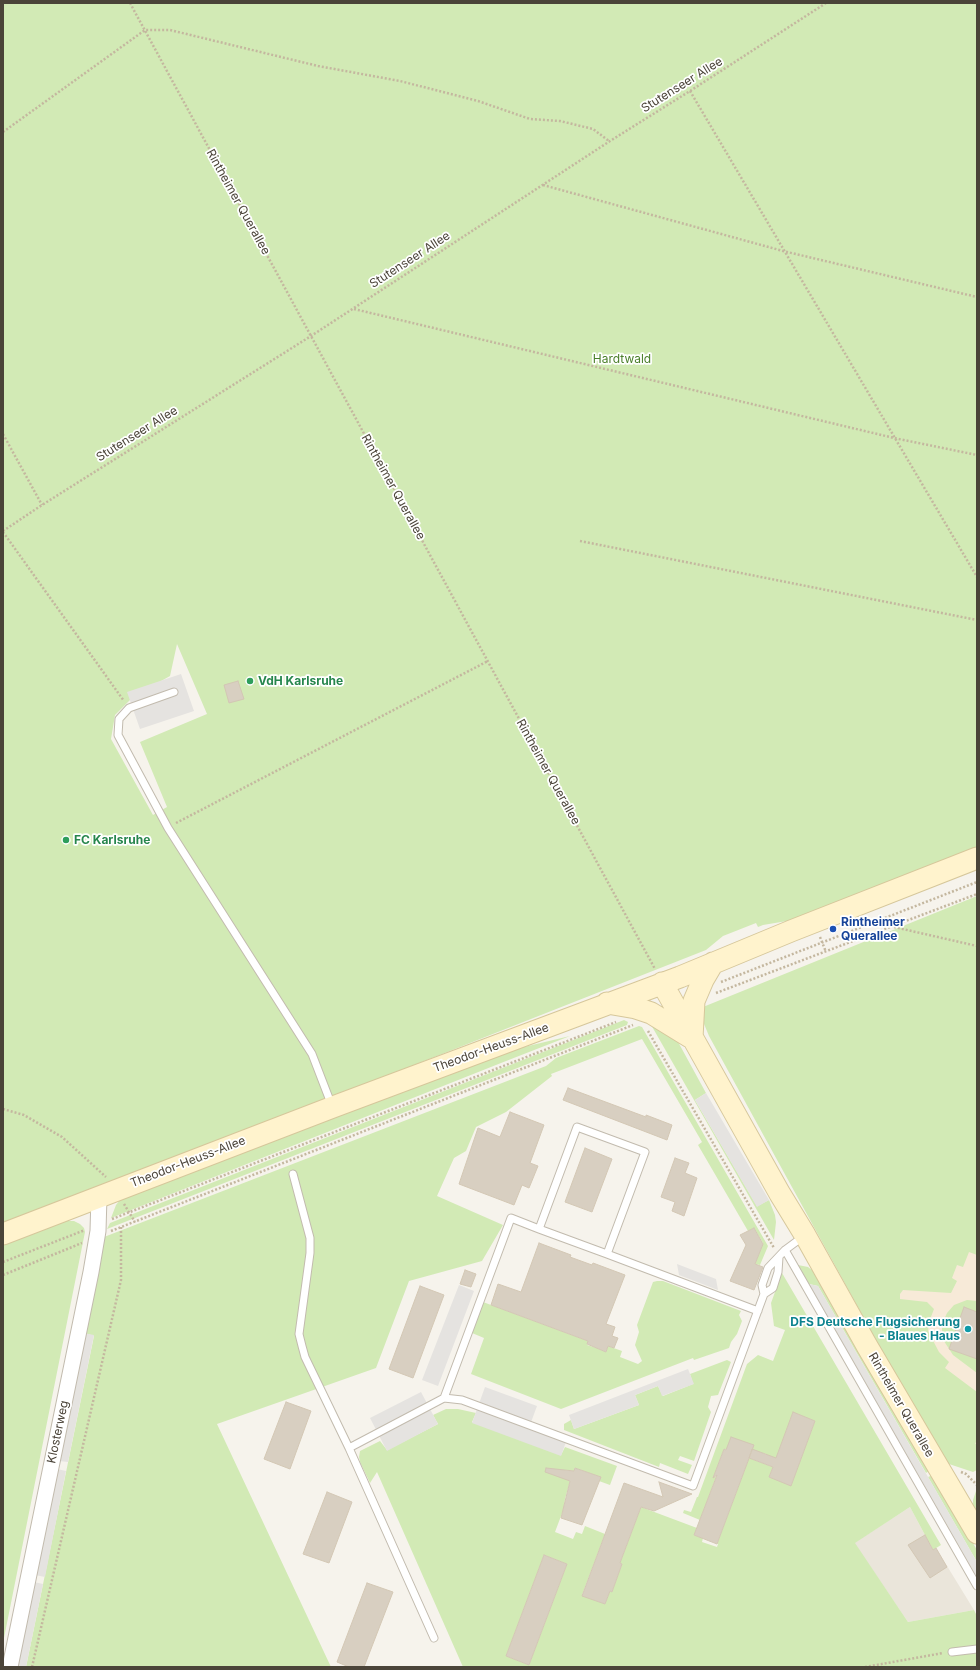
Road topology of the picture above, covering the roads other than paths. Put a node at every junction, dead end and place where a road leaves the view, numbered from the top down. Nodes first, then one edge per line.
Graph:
1 (174, 692) dead end
2 (977, 858) edge
3 (713, 963) junction
4 (659, 977) junction
5 (607, 1003) junction
6 (692, 1038) junction
7 (332, 1107) junction
8 (293, 1174) dead end
9 (107, 1193) junction
10 (539, 1229) junction
11 (3, 1234) edge
12 (806, 1235) junction
13 (786, 1250) junction
14 (606, 1254) junction
15 (779, 1257) junction
16 (764, 1294) junction
17 (758, 1311) junction
18 (444, 1398) junction
19 (350, 1448) junction
20 (977, 1533) edge
21 (977, 1586) edge
22 (434, 1638) dead end
23 (977, 1649) edge
24 (952, 1652) road end
25 (10, 1667) edge

1 - 7 lane
2 - 3 main road, Theodor-Heuss-Allee
3 - 4 main road, Theodor-Heuss-Allee
3 - 6 main road
4 - 5 main road, Theodor-Heuss-Allee
4 - 6 main road, Rintheimer Querallee
5 - 6 main road
5 - 7 main road, Theodor-Heuss-Allee
6 - 12 main road, Rintheimer Querallee
7 - 9 main road, Theodor-Heuss-Allee
8 - 19 lane
9 - 11 main road, Theodor-Heuss-Allee
9 - 25 street, Klosterweg
10 - 14 lane
10 - 14 lane
10 - 18 lane
12 - 13 lane
12 - 20 main road, Rintheimer Querallee
13 - 15 lane
13 - 21 lane
14 - 17 lane
15 - 16 lane
15 - 16 lane
16 - 17 lane
17 - 18 lane
18 - 19 lane
19 - 22 lane
23 - 24 lane

